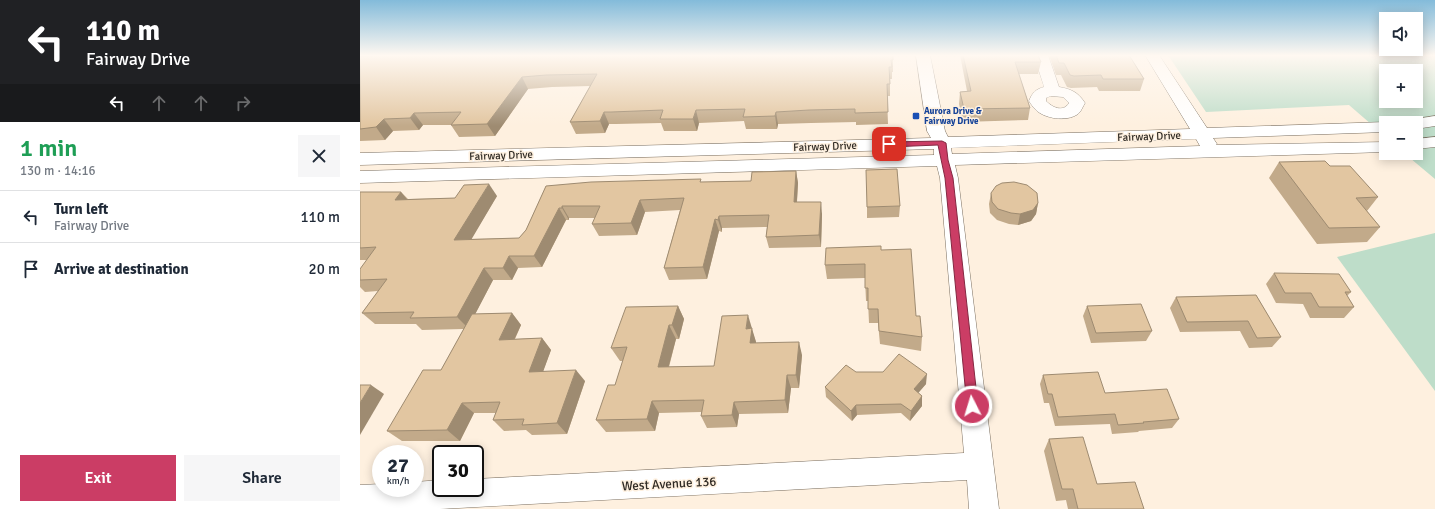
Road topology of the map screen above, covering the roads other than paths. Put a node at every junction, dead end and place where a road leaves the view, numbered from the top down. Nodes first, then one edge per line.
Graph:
1 (928, 79) edge
2 (1049, 79) edge
3 (1167, 79) edge
4 (1053, 91) junction
5 (1044, 109) junction
6 (1435, 121) edge
7 (1423, 123) edge
8 (1379, 127) edge
9 (1202, 135) junction
10 (1052, 139) junction
11 (1435, 142) edge
12 (1423, 143) edge
13 (1379, 147) edge
14 (943, 151) junction
15 (1212, 151) junction
16 (478, 156) junction
17 (360, 159) edge
18 (465, 174) junction
19 (360, 177) edge
20 (978, 466) junction
21 (360, 500) edge
22 (984, 509) edge

1 - 14 street
2 - 4 street
3 - 9 street
4 - 5 street
4 - 5 street
5 - 10 street
6 - 7 street
8 - 9 street, Fairway Drive
9 - 10 street, Fairway Drive
9 - 15 street
10 - 14 street, Fairway Drive
11 - 12 street
13 - 15 street, Fairway Drive
14 - 15 street, Fairway Drive
14 - 16 street, Fairway Drive
14 - 18 street, Fairway Drive
14 - 20 street
16 - 17 street, Fairway Drive
16 - 18 street
18 - 19 street, Fairway Drive
20 - 21 street, West Avenue 136
20 - 22 street

